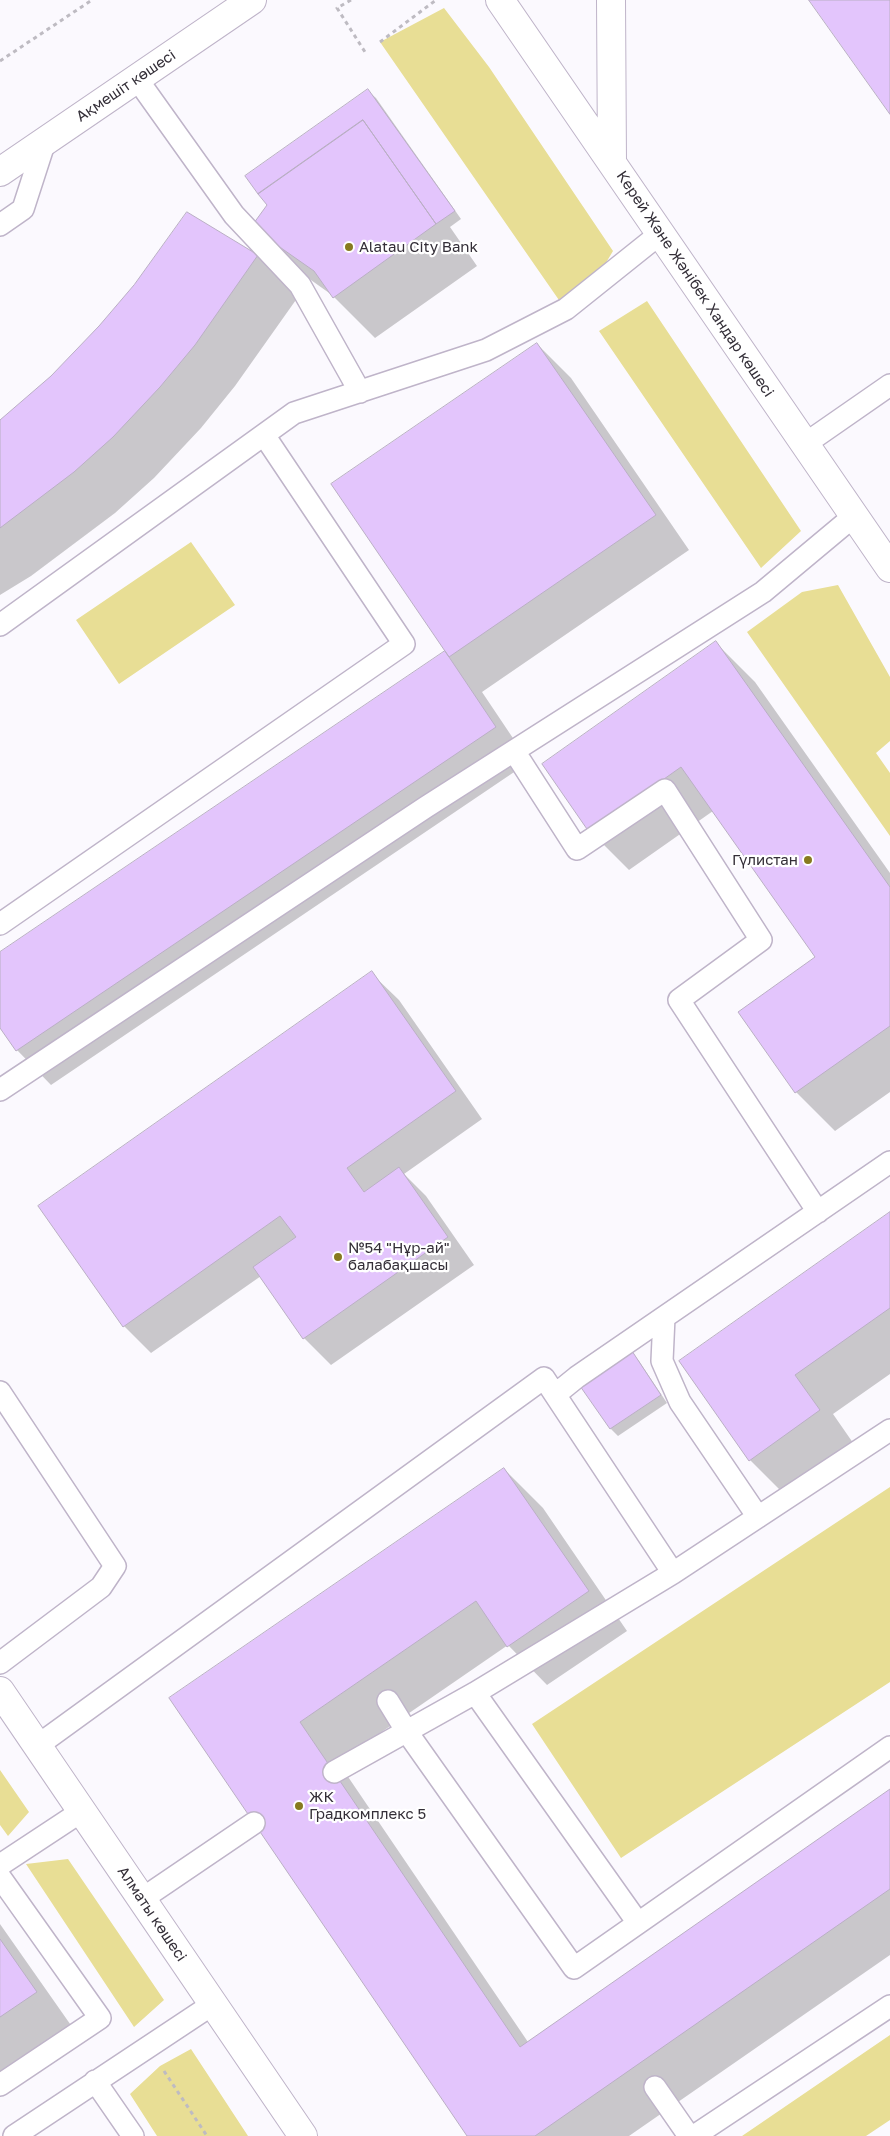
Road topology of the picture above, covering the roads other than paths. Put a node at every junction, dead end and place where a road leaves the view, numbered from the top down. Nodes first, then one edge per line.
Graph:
1 (252, 0) edge
2 (500, 0) edge
3 (611, 0) edge
4 (137, 79) junction
5 (45, 141) junction
6 (612, 162) junction
7 (0, 172) edge
8 (0, 225) edge
9 (661, 233) junction
10 (890, 385) edge
11 (360, 392) junction
12 (264, 434) junction
13 (805, 444) junction
14 (854, 516) junction
15 (890, 568) edge
16 (0, 625) edge
17 (514, 751) junction
18 (0, 924) edge
19 (0, 1090) edge
20 (890, 1162) edge
21 (818, 1212) junction
22 (664, 1317) junction
23 (0, 1392) edge
24 (556, 1394) junction
25 (890, 1430) edge
26 (758, 1517) junction
27 (673, 1573) junction
28 (0, 1663) edge
29 (0, 1692) edge
30 (475, 1693) junction
31 (388, 1701) dead end
32 (407, 1732) junction
33 (37, 1746) junction
34 (890, 1747) edge
35 (334, 1772) dead end
36 (82, 1811) junction
37 (254, 1823) dead end
38 (0, 1865) edge
39 (0, 1877) edge
40 (142, 1900) junction
41 (638, 1923) junction
42 (213, 2004) junction
43 (890, 2006) edge
44 (95, 2082) junction
45 (0, 2085) edge
46 (654, 2086) dead end
47 (14, 2136) edge
48 (133, 2136) edge
49 (303, 2136) edge
50 (689, 2136) edge
51 (694, 2136) edge

1 - 4 main road, Ақмешіт көшесі
2 - 6 main road, Керей Және Жәнібек Хандар көшесі
3 - 6 main road
4 - 5 main road, Ақмешіт көшесі
4 - 11 lane
5 - 7 main road, Ақмешіт көшесі
5 - 8 lane
6 - 9 main road, Керей Және Жәнібек Хандар көшесі
9 - 11 lane
9 - 13 main road, Керей Және Жәнібек Хандар көшесі
10 - 13 lane
11 - 12 lane
12 - 16 lane
12 - 18 lane
13 - 14 main road, Керей Және Жәнібек Хандар көшесі
14 - 15 main road, Керей Және Жәнібек Хандар көшесі
14 - 17 lane
17 - 19 lane
17 - 21 lane
20 - 21 lane
21 - 22 lane
22 - 24 lane
22 - 26 lane
23 - 28 lane
24 - 27 lane
24 - 33 lane
25 - 26 lane
26 - 27 lane
27 - 30 lane
29 - 33 main road, Алматы көшесі
30 - 32 lane
30 - 41 lane
31 - 32 lane
32 - 35 lane
32 - 41 lane
33 - 36 main road, Алматы көшесі
34 - 41 lane
36 - 38 lane
36 - 40 main road, Алматы көшесі
37 - 40 lane
39 - 45 lane
40 - 42 main road, Алматы көшесі
42 - 44 lane
42 - 49 main road, Алматы көшесі
43 - 51 lane
44 - 47 lane
44 - 48 lane
46 - 50 lane

